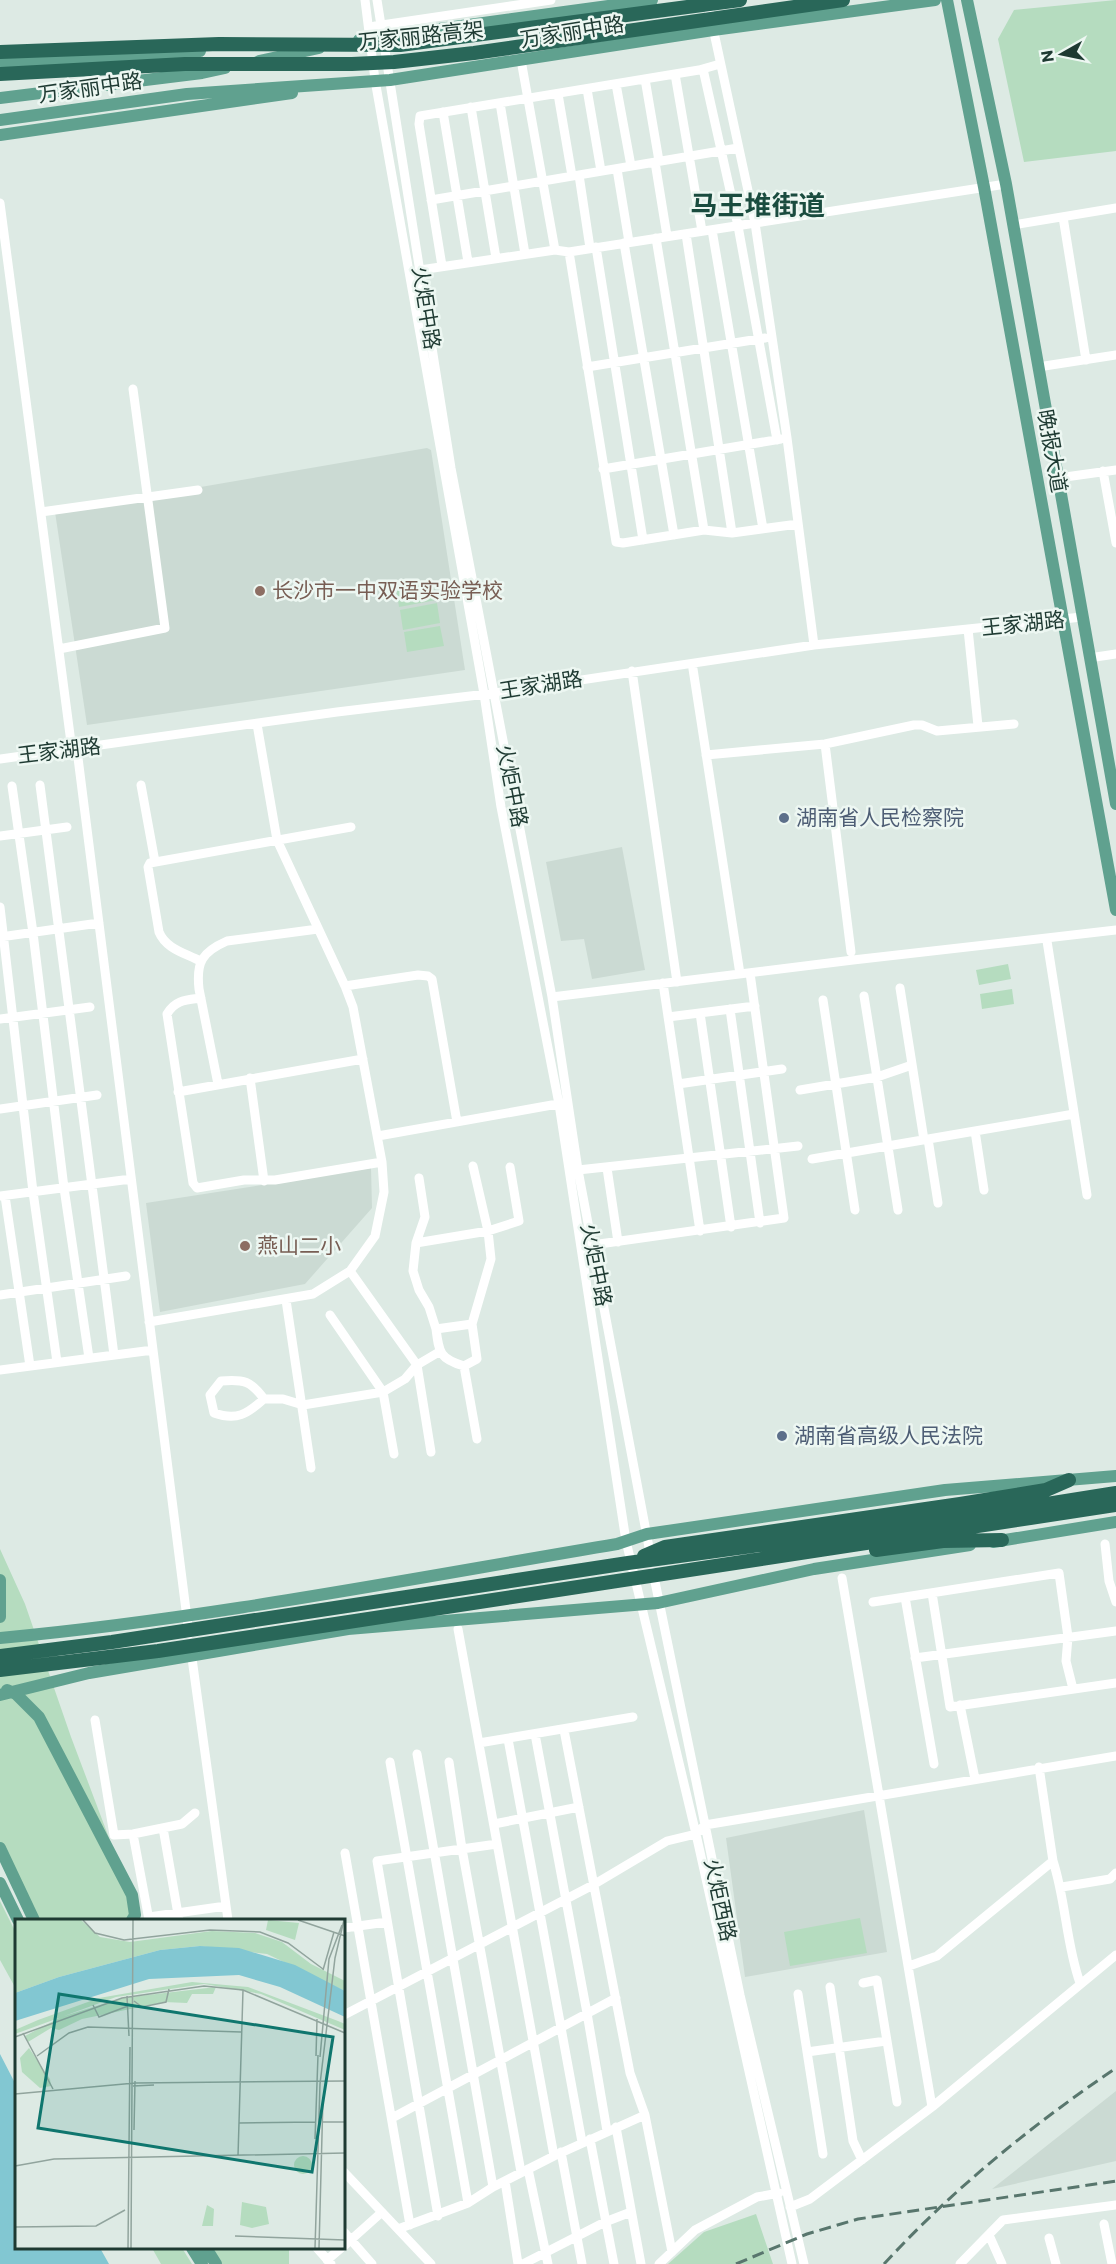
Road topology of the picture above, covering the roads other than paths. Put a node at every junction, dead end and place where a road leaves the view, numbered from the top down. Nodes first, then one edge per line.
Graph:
1 (365, 0) edge
2 (377, 0) edge
3 (551, 0) edge
4 (652, 0) edge
5 (708, 0) edge
6 (740, 0) edge
7 (843, 0) edge
8 (935, 0) edge
9 (947, 0) edge
10 (967, 0) edge
11 (713, 30) junction
12 (372, 33) junction
13 (0, 52) edge
14 (521, 60) junction
15 (0, 64) edge
16 (720, 64) junction
17 (703, 69) junction
18 (0, 74) edge
19 (675, 74) junction
20 (645, 79) junction
21 (372, 80) junction
22 (390, 80) junction
23 (616, 84) junction
24 (587, 89) junction
25 (558, 94) junction
26 (0, 98) edge
27 (528, 99) junction
28 (500, 103) junction
29 (471, 107) junction
30 (443, 112) junction
31 (0, 120) edge
32 (0, 135) edge
33 (738, 148) junction
34 (723, 151) junction
35 (690, 156) junction
36 (657, 162) junction
37 (631, 166) junction
38 (617, 168) junction
39 (601, 171) junction
40 (576, 176) junction
41 (543, 181) junction
42 (1006, 184) junction
43 (514, 186) junction
44 (984, 187) junction
45 (485, 191) junction
46 (457, 195) junction
47 (431, 200) junction
48 (0, 203) edge
49 (1116, 208) edge
50 (1063, 217) junction
51 (754, 223) junction
52 (1013, 225) junction
53 (738, 226) junction
54 (707, 230) junction
55 (686, 234) junction
56 (667, 236) junction
57 (656, 238) junction
58 (627, 243) junction
59 (593, 248) junction
60 (555, 250) junction
61 (569, 252) junction
62 (525, 254) junction
63 (496, 258) junction
64 (468, 262) junction
65 (442, 266) junction
66 (420, 270) junction
67 (773, 337) junction
68 (760, 339) junction
69 (732, 344) junction
70 (704, 348) junction
71 (675, 353) junction
72 (1116, 355) edge
73 (645, 358) junction
74 (1086, 360) junction
75 (615, 363) junction
76 (587, 368) junction
77 (1038, 368) junction
78 (133, 388) dead end
79 (787, 438) junction
80 (777, 440) junction
81 (749, 445) junction
82 (719, 449) junction
83 (693, 454) junction
84 (661, 459) junction
85 (631, 464) junction
86 (603, 469) junction
87 (1116, 470) edge
88 (1104, 471) junction
89 (1058, 478) junction
90 (198, 490) dead end
91 (147, 498) junction
92 (41, 512) junction
93 (798, 524) junction
94 (763, 529) junction
95 (704, 530) junction
96 (732, 533) junction
97 (674, 535) junction
98 (643, 540) junction
99 (1116, 543) edge
100 (1082, 617) junction
101 (1062, 620) junction
102 (968, 629) junction
103 (814, 645) junction
104 (59, 649) junction
105 (1116, 654) edge
106 (1089, 658) junction
107 (693, 669) dead end
108 (632, 671) junction
109 (495, 693) junction
110 (484, 694) junction
111 (257, 724) junction
112 (1014, 724) dead end
113 (978, 726) junction
114 (825, 744) junction
115 (75, 750) junction
116 (706, 755) junction
117 (0, 759) edge
118 (141, 784) dead end
119 (40, 785) dead end
120 (12, 786) dead end
121 (1116, 804) edge
122 (67, 827) dead end
123 (351, 827) dead end
124 (46, 830) junction
125 (19, 833) junction
126 (0, 836) edge
127 (276, 840) junction
128 (155, 862) junction
129 (0, 907) edge
130 (1116, 910) edge
131 (99, 923) junction
132 (60, 929) junction
133 (318, 929) junction
134 (1116, 930) edge
135 (33, 933) junction
136 (2, 937) edge
137 (1047, 941) dead end
138 (851, 952) dead end
139 (200, 961) junction
140 (745, 973) junction
141 (677, 981) junction
142 (663, 983) junction
143 (345, 986) junction
144 (900, 988) dead end
145 (864, 996) dead end
146 (552, 997) junction
147 (201, 998) junction
148 (823, 1000) dead end
149 (754, 1006) junction
150 (90, 1007) dead end
151 (70, 1009) junction
152 (730, 1009) junction
153 (42, 1013) junction
154 (700, 1013) junction
155 (13, 1017) junction
156 (668, 1017) junction
157 (0, 1019) edge
158 (363, 1059) junction
159 (912, 1065) junction
160 (782, 1069) dead end
161 (764, 1071) junction
162 (739, 1075) junction
163 (877, 1077) junction
164 (249, 1078) junction
165 (710, 1079) junction
166 (218, 1084) junction
167 (678, 1084) junction
168 (836, 1084) junction
169 (800, 1090) dead end
170 (178, 1092) junction
171 (97, 1095) dead end
172 (81, 1098) junction
173 (53, 1101) junction
174 (564, 1103) junction
175 (23, 1106) junction
176 (0, 1109) edge
177 (1074, 1114) junction
178 (457, 1122) junction
179 (975, 1131) junction
180 (378, 1136) junction
181 (926, 1140) junction
182 (798, 1146) dead end
183 (888, 1146) junction
184 (776, 1148) junction
185 (750, 1151) junction
186 (847, 1153) junction
187 (721, 1154) junction
188 (689, 1158) junction
189 (812, 1159) dead end
190 (382, 1162) junction
191 (473, 1166) dead end
192 (510, 1167) dead end
193 (607, 1168) junction
194 (578, 1170) junction
195 (419, 1178) dead end
196 (131, 1179) junction
197 (264, 1181) junction
198 (92, 1184) junction
199 (64, 1188) junction
200 (984, 1190) dead end
201 (33, 1192) junction
202 (1087, 1195) dead end
203 (2, 1196) edge
204 (938, 1203) dead end
205 (855, 1210) dead end
206 (898, 1210) dead end
207 (760, 1223) junction
208 (731, 1227) junction
209 (488, 1231) junction
210 (700, 1231) junction
211 (618, 1242) junction
212 (417, 1243) junction
213 (592, 1245) junction
214 (350, 1271) junction
215 (126, 1276) dead end
216 (104, 1280) junction
217 (78, 1284) junction
218 (46, 1289) junction
219 (19, 1292) junction
220 (0, 1295) edge
221 (286, 1300) junction
222 (330, 1315) dead end
223 (149, 1322) junction
224 (472, 1324) junction
225 (436, 1329) junction
226 (153, 1350) junction
227 (439, 1352) junction
228 (114, 1355) junction
229 (89, 1358) junction
230 (57, 1362) junction
231 (417, 1365) junction
232 (30, 1366) junction
233 (464, 1366) junction
234 (0, 1370) edge
235 (383, 1392) junction
236 (264, 1399) junction
237 (303, 1405) junction
238 (477, 1439) dead end
239 (431, 1452) dead end
240 (394, 1455) dead end
241 (311, 1468) dead end
242 (1116, 1476) edge
243 (1069, 1480) junction
244 (1116, 1492) edge
245 (1116, 1504) edge
246 (1116, 1522) edge
247 (647, 1534) junction
248 (1002, 1540) junction
249 (626, 1541) junction
250 (1105, 1544) dead end
251 (628, 1563) junction
252 (636, 1578) junction
253 (842, 1578) dead end
254 (0, 1580) edge
255 (932, 1593) junction
256 (904, 1597) junction
257 (873, 1602) dead end
258 (1116, 1602) edge
259 (658, 1603) junction
260 (642, 1604) junction
261 (186, 1615) junction
262 (0, 1617) edge
263 (458, 1629) dead end
264 (1116, 1631) edge
265 (1068, 1637) junction
266 (0, 1638) edge
267 (192, 1655) junction
268 (942, 1655) junction
269 (0, 1656) edge
270 (915, 1658) junction
271 (0, 1670) edge
272 (1116, 1683) edge
273 (0, 1688) edge
274 (1073, 1689) junction
275 (0, 1695) edge
276 (960, 1705) junction
277 (633, 1717) dead end
278 (95, 1720) dead end
279 (564, 1730) junction
280 (535, 1734) junction
281 (508, 1739) junction
282 (479, 1743) junction
283 (417, 1754) dead end
284 (1116, 1756) edge
285 (390, 1762) dead end
286 (449, 1762) dead end
287 (934, 1764) dead end
288 (1039, 1767) junction
289 (975, 1779) junction
290 (880, 1794) junction
291 (579, 1807) junction
292 (195, 1813) dead end
293 (550, 1813) junction
294 (522, 1818) junction
295 (494, 1824) junction
296 (705, 1825) junction
297 (163, 1828) junction
298 (134, 1834) junction
299 (696, 1834) junction
300 (497, 1844) junction
301 (0, 1848) edge
302 (462, 1849) junction
303 (345, 1853) dead end
304 (434, 1853) junction
305 (406, 1857) junction
306 (1053, 1861) junction
307 (1116, 1873) edge
308 (0, 1883) edge
309 (593, 1885) junction
310 (1062, 1887) junction
311 (567, 1899) junction
312 (226, 1906) junction
313 (540, 1913) junction
314 (179, 1917) edge
315 (18, 1919) edge
316 (34, 1919) edge
317 (133, 1919) edge
318 (149, 1919) edge
319 (228, 1919) edge
320 (387, 1922) junction
321 (357, 1927) junction
322 (345, 1928) edge
323 (512, 1928) junction
324 (479, 1944) junction
325 (1116, 1955) edge
326 (453, 1958) junction
327 (909, 1966) junction
328 (426, 1972) junction
329 (863, 1983) dead end
330 (1080, 1983) junction
331 (398, 1986) junction
332 (830, 1988) dead end
333 (798, 1994) dead end
334 (616, 1998) junction
335 (370, 2002) junction
336 (587, 2013) junction
337 (345, 2014) edge
338 (560, 2026) junction
339 (886, 2040) junction
340 (533, 2042) junction
341 (840, 2048) junction
342 (807, 2052) junction
343 (501, 2060) junction
344 (473, 2074) junction
345 (447, 2088) junction
346 (897, 2102) dead end
347 (420, 2103) junction
348 (932, 2107) junction
349 (645, 2115) junction
350 (392, 2118) junction
351 (611, 2129) junction
352 (586, 2140) junction
353 (557, 2154) junction
354 (823, 2154) dead end
355 (862, 2160) junction
356 (525, 2170) junction
357 (345, 2173) edge
358 (505, 2181) junction
359 (493, 2187) junction
360 (786, 2192) junction
361 (775, 2194) junction
362 (468, 2203) junction
363 (1116, 2205) edge
364 (790, 2207) junction
365 (382, 2212) junction
366 (632, 2212) junction
367 (438, 2216) junction
368 (605, 2222) junction
369 (1104, 2224) dead end
370 (410, 2225) junction
371 (398, 2229) junction
372 (988, 2235) junction
373 (577, 2238) junction
374 (1049, 2238) dead end
375 (345, 2241) edge
376 (193, 2249) edge
377 (207, 2249) edge
378 (319, 2249) edge
379 (339, 2249) edge
380 (672, 2252) junction
381 (546, 2253) junction
382 (329, 2262) edge
383 (202, 2264) edge
384 (216, 2264) edge
385 (372, 2264) edge
386 (431, 2264) edge
387 (518, 2264) edge
388 (523, 2264) edge
389 (548, 2264) edge
390 (582, 2264) edge
391 (614, 2264) edge
392 (640, 2264) edge
393 (659, 2264) edge
394 (792, 2264) edge
395 (804, 2264) edge
396 (960, 2264) edge
397 (1002, 2264) edge
398 (1056, 2264) edge
399 (1112, 2264) edge

1 - 12 street
2 - 12 street
3 - 12 street
4 - 12 main road, 万家丽中路
5 - 11 street
6 - 13 highway, 万家丽路高架
7 - 18 highway, 万家丽路高架
8 - 11 main road, 万家丽中路
9 - 44 main road, 晚报大道
10 - 42 main road, 晚报大道
11 - 14 main road, 万家丽中路
11 - 16 street
12 - 15 main road
12 - 21 street
12 - 22 street, 火炬中路
12 - 26 main road, 万家丽中路
14 - 22 main road, 万家丽中路
14 - 27 street
16 - 17 street
16 - 33 street
17 - 19 street
17 - 34 street
19 - 20 street
19 - 35 street
20 - 23 street
20 - 36 street
21 - 22 main road, 万家丽中路
21 - 31 main road, 万家丽中路
21 - 32 main road
21 - 110 street
22 - 66 street, 火炬中路
23 - 24 street
23 - 37 street
24 - 25 street
24 - 39 street
25 - 27 street
25 - 40 street
27 - 28 street
27 - 41 street
28 - 29 street
28 - 43 street
29 - 30 street
29 - 45 street
30 - 46 street
30 - 47 street
33 - 34 street
33 - 51 street
34 - 35 street
34 - 53 street
35 - 36 street
35 - 54 street
36 - 37 street
36 - 56 street
37 - 38 street
38 - 39 street
38 - 58 street
39 - 40 street
40 - 41 street
40 - 59 street
41 - 43 street
41 - 60 street
42 - 44 street
42 - 52 main road, 晚报大道
43 - 45 street
43 - 62 street
44 - 51 street
44 - 101 main road, 晚报大道
45 - 46 street
45 - 63 street
46 - 47 street
46 - 64 street
47 - 65 street
48 - 92 street
49 - 50 street
50 - 52 street
50 - 74 street
51 - 53 street
51 - 67 street
52 - 77 main road, 晚报大道
53 - 54 street
53 - 68 street
54 - 55 street
54 - 69 street
55 - 56 street
55 - 70 street
56 - 57 street
57 - 58 street
57 - 71 street
58 - 59 street
58 - 73 street
59 - 61 street
59 - 75 street
60 - 61 street
60 - 62 street
61 - 76 street
62 - 63 street
63 - 64 street
64 - 65 street
65 - 66 street
66 - 109 street, 火炬中路
67 - 68 street
67 - 79 street
68 - 69 street
68 - 80 street
69 - 70 street
69 - 81 street
70 - 71 street
70 - 82 street
71 - 73 street
71 - 83 street
72 - 74 street
73 - 75 street
73 - 84 street
74 - 77 street
75 - 76 street
75 - 85 street
76 - 86 street
77 - 89 main road, 晚报大道
78 - 91 street
79 - 80 street
79 - 93 street
80 - 81 street
81 - 82 street
81 - 94 street
82 - 83 street
82 - 96 street
83 - 84 street
83 - 95 street
84 - 85 street
84 - 97 street
85 - 86 street
85 - 98 street
86 - 98 street
87 - 88 street
88 - 89 street
88 - 99 street
89 - 100 main road, 晚报大道
90 - 91 street
91 - 92 street
91 - 104 street
92 - 104 street
93 - 94 street
93 - 103 street
94 - 96 street
95 - 96 street
95 - 97 street
97 - 98 street
100 - 101 street, 王家湖路
100 - 106 main road, 晚报大道
101 - 102 street, 王家湖路
101 - 130 main road, 晚报大道
102 - 103 street, 王家湖路
102 - 113 street
103 - 108 street, 王家湖路
104 - 115 street
105 - 106 street
106 - 121 main road, 晚报大道
107 - 116 street
108 - 109 street, 王家湖路
108 - 141 street
109 - 110 street, 王家湖路
109 - 146 street, 火炬中路
110 - 111 street, 王家湖路
110 - 174 street
111 - 115 street, 王家湖路
111 - 127 street
112 - 113 street
113 - 114 street
114 - 116 street
114 - 138 street
115 - 117 street, 王家湖路
115 - 131 street
116 - 140 street
118 - 128 street
119 - 124 street
120 - 125 street
122 - 124 street
123 - 127 street
124 - 125 street
124 - 132 street
125 - 126 street
125 - 135 street
127 - 128 street
127 - 133 street
128 - 139 street
129 - 136 street
131 - 132 street
131 - 196 street
132 - 135 street
132 - 151 street
133 - 139 street
133 - 143 street
134 - 140 street
135 - 136 street
135 - 153 street
136 - 155 street
137 - 177 street
139 - 147 street
140 - 141 street
140 - 149 street
141 - 142 street
142 - 146 street
142 - 156 street
143 - 158 street
143 - 178 street
144 - 159 street
145 - 163 street
146 - 174 street, 火炬中路
147 - 166 street
147 - 170 street
148 - 168 street
149 - 152 street
149 - 161 street
150 - 151 street
151 - 153 street
151 - 172 street
152 - 154 street
152 - 162 street
153 - 155 street
153 - 173 street
154 - 156 street
154 - 165 street
155 - 157 street
155 - 175 street
156 - 167 street
158 - 164 street
158 - 180 street
159 - 163 street
159 - 181 street
160 - 161 street
161 - 162 street
161 - 184 street
162 - 165 street
162 - 185 street
163 - 168 street
163 - 183 street
164 - 166 street
164 - 197 street
165 - 167 street
165 - 187 street
166 - 170 street
167 - 188 street
168 - 169 street
168 - 186 street
170 - 197 street
171 - 172 street
172 - 173 street
172 - 198 street
173 - 175 street
173 - 199 street
174 - 178 street
174 - 194 street, 火炬中路
174 - 249 street, 火炬西路
175 - 176 street
175 - 201 street
177 - 179 street
177 - 202 street
178 - 180 street
179 - 181 street
179 - 200 street
180 - 190 street
181 - 183 street
181 - 204 street
182 - 184 street
183 - 186 street
183 - 206 street
184 - 185 street
184 - 207 street
185 - 187 street
185 - 207 street
186 - 189 street
186 - 205 street
187 - 188 street
187 - 208 street
188 - 193 street
188 - 210 street
190 - 197 street
190 - 214 street
191 - 209 street
192 - 209 street
193 - 194 street
193 - 211 street
194 - 213 street, 火炬中路
195 - 212 street
196 - 198 street
196 - 223 street
198 - 199 street
198 - 216 street
199 - 201 street
199 - 217 street
201 - 203 street
201 - 218 street
203 - 219 street
207 - 208 street
208 - 210 street
209 - 212 street
209 - 224 street
210 - 211 street
211 - 213 street
212 - 225 street
213 - 247 street, 火炬中路
214 - 221 street
214 - 231 street
215 - 216 street
216 - 217 street
216 - 228 street
217 - 218 street
217 - 229 street
218 - 219 street
218 - 230 street
219 - 220 street
219 - 232 street
221 - 223 street
221 - 237 street
222 - 235 street
223 - 226 street
224 - 225 street
224 - 233 street
225 - 227 street
226 - 228 street
226 - 261 street
227 - 231 street
227 - 233 street
228 - 229 street
229 - 230 street
230 - 232 street
231 - 235 street
231 - 239 street
232 - 234 street
233 - 238 street
235 - 237 street
235 - 240 street
236 - 236 street
236 - 237 street
237 - 241 street
242 - 243 main road
243 - 247 main road
243 - 251 highway
244 - 251 highway
245 - 252 highway
246 - 248 main road
247 - 249 main road
247 - 259 street, 火炬西路
248 - 252 highway
248 - 259 main road
249 - 260 street, 火炬西路
249 - 261 main road
250 - 258 street
251 - 269 highway
252 - 271 highway
253 - 290 street
254 - 262 main road
255 - 256 street
255 - 265 street
255 - 268 street
256 - 257 street
256 - 270 street
259 - 260 main road
259 - 296 street, 火炬西路
260 - 267 main road
260 - 299 street, 火炬西路
261 - 266 main road
261 - 267 street
263 - 282 street
264 - 265 street
265 - 268 street
265 - 274 street
267 - 275 main road
267 - 312 street
268 - 270 street
268 - 276 street
270 - 287 street
272 - 274 street
273 - 317 main road
274 - 276 street
276 - 289 street
277 - 279 street
278 - 298 street
279 - 280 street
279 - 291 street
280 - 281 street
280 - 293 street
281 - 282 street
281 - 294 street
282 - 295 street
283 - 304 street
284 - 288 street
285 - 305 street
286 - 302 street
288 - 289 street
288 - 306 street
289 - 290 street
290 - 296 street
290 - 327 street
291 - 293 street
291 - 309 street
292 - 297 street
293 - 294 street
293 - 311 street
294 - 295 street
294 - 313 street
295 - 300 street
296 - 299 street
296 - 360 street, 火炬西路
297 - 298 street
297 - 314 street
298 - 318 street
299 - 309 street
299 - 361 street, 火炬西路
300 - 302 street
300 - 323 street
301 - 316 main road
302 - 304 street
302 - 324 street
303 - 321 street
304 - 305 street
304 - 326 street
305 - 320 street
305 - 328 street
306 - 310 street
306 - 327 street
307 - 310 street
308 - 315 main road
309 - 311 street
309 - 334 street
310 - 330 street
311 - 313 street
311 - 336 street
312 - 314 street
312 - 319 street
313 - 323 street
313 - 338 street
314 - 318 street
320 - 321 street
320 - 331 street
321 - 322 street
321 - 335 street
323 - 324 street
323 - 340 street
324 - 326 street
324 - 343 street
325 - 330 street
326 - 328 street
326 - 344 street
327 - 348 street
328 - 331 street
328 - 345 street
329 - 339 street
330 - 348 street
331 - 335 street
331 - 347 street
332 - 341 street
333 - 342 street
334 - 336 street
334 - 349 street
335 - 337 street
335 - 350 street
336 - 338 street
336 - 351 street
338 - 340 street
338 - 352 street
339 - 341 street
339 - 346 street
340 - 343 street
340 - 353 street
341 - 342 street
341 - 355 street
342 - 354 street
343 - 344 street
343 - 356 street
344 - 345 street
344 - 359 street
345 - 347 street
345 - 362 street
347 - 350 street
347 - 367 street
348 - 355 street
349 - 351 street
349 - 380 street
350 - 370 street
351 - 352 street
351 - 366 street
352 - 353 street
352 - 368 street
353 - 356 street
353 - 373 street
355 - 364 street
356 - 358 street
356 - 381 street
357 - 365 street
358 - 359 street
358 - 387 street
359 - 362 street
360 - 361 street
360 - 364 street, 火炬西路
361 - 380 street
361 - 394 street, 火炬西路
362 - 367 street
363 - 372 street
364 - 395 street, 火炬西路
365 - 371 street
365 - 375 street
366 - 368 street
366 - 392 street
367 - 370 street
368 - 373 street
368 - 391 street
369 - 399 street
370 - 371 street
371 - 386 street
372 - 396 street
372 - 397 street
373 - 381 street
373 - 390 street
374 - 398 street
375 - 385 street
376 - 383 main road
377 - 384 main road
378 - 382 street
379 - 382 street
380 - 393 street
381 - 388 street
381 - 389 street

